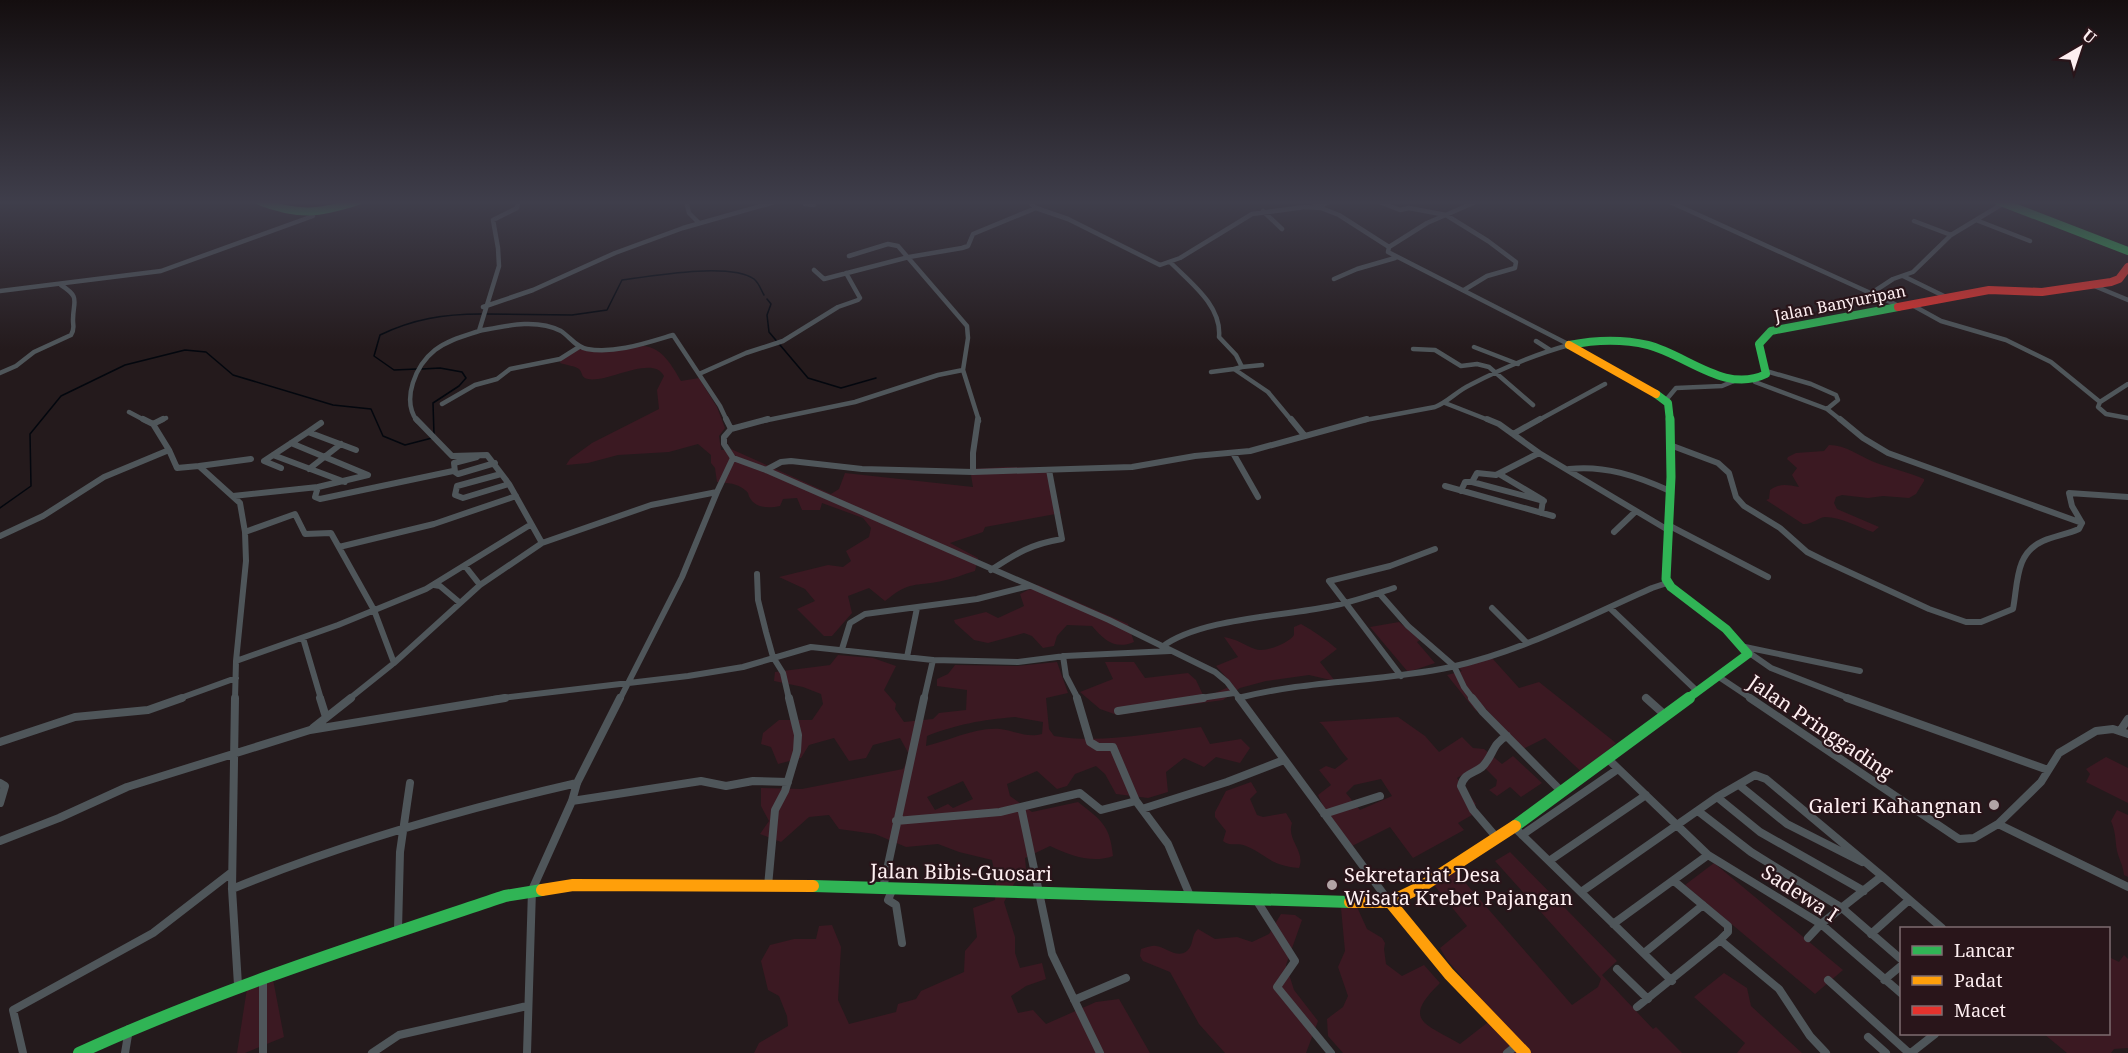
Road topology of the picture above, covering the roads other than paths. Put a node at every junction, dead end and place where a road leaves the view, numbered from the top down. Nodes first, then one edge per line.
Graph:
1 (219, 250) edge
2 (497, 250) edge
3 (623, 250) edge
4 (870, 250) edge
5 (902, 250) edge
6 (952, 250) edge
7 (1127, 250) edge
8 (1191, 250) edge
9 (1388, 250) edge
10 (1501, 250) edge
11 (1775, 250) edge
12 (1936, 250) edge
13 (849, 256) dead end
14 (909, 257) junction
15 (1395, 258) junction
16 (1171, 262) junction
17 (2128, 267) edge
18 (814, 270) dead end
19 (846, 273) junction
20 (1903, 276) junction
21 (1334, 279) dead end
22 (60, 284) junction
23 (2091, 285) junction
24 (1464, 290) junction
25 (0, 291) edge
26 (1870, 294) junction
27 (1946, 297) junction
28 (2128, 300) edge
29 (1911, 304) junction
30 (1899, 306) junction
31 (483, 310) junction
32 (479, 331) junction
33 (1536, 341) dead end
34 (1569, 345) junction
35 (579, 347) junction
36 (1474, 347) dead end
37 (1413, 349) dead end
38 (1550, 350) junction
39 (1518, 364) junction
40 (1262, 365) dead end
41 (1242, 367) junction
42 (1234, 369) junction
43 (963, 370) junction
44 (1766, 371) junction
45 (1211, 372) dead end
46 (0, 373) edge
47 (1499, 373) junction
48 (699, 374) junction
49 (1734, 381) junction
50 (1755, 382) junction
51 (1605, 384) dead end
52 (2128, 384) edge
53 (1666, 400) junction
54 (2100, 402) junction
55 (442, 404) dead end
56 (1445, 404) junction
57 (1533, 405) dead end
58 (1827, 410) junction
59 (129, 412) dead end
60 (166, 418) dead end
61 (2128, 418) edge
62 (321, 423) dead end
63 (153, 424) junction
64 (731, 429) junction
65 (308, 432) junction
66 (1513, 434) junction
67 (1304, 435) junction
68 (291, 443) junction
69 (341, 444) junction
70 (1670, 445) junction
71 (169, 450) junction
72 (356, 450) dead end
73 (1233, 453) junction
74 (1539, 453) junction
75 (273, 455) junction
76 (487, 455) junction
77 (325, 456) junction
78 (733, 458) junction
79 (251, 459) dead end
80 (495, 464) junction
81 (199, 466) junction
82 (282, 468) dead end
83 (309, 469) junction
84 (766, 470) junction
85 (1049, 470) junction
86 (1569, 470) junction
87 (453, 471) dead end
88 (973, 472) junction
89 (501, 474) junction
90 (1499, 474) junction
91 (1473, 482) junction
92 (346, 483) junction
93 (510, 484) junction
94 (1445, 486) dead end
95 (318, 487) junction
96 (1461, 490) junction
97 (1670, 491) junction
98 (717, 492) junction
99 (233, 496) junction
100 (516, 496) junction
101 (1258, 497) dead end
102 (2128, 497) edge
103 (1544, 501) junction
104 (1635, 512) junction
105 (1541, 513) junction
106 (1553, 516) dead end
107 (2082, 523) junction
108 (530, 525) junction
109 (1668, 527) junction
110 (245, 532) junction
111 (1614, 532) dead end
112 (0, 536) edge
113 (542, 543) junction
114 (339, 547) junction
115 (1435, 549) dead end
116 (465, 566) junction
117 (991, 570) junction
118 (756, 574) dead end
119 (1768, 577) dead end
120 (1667, 583) junction
121 (480, 585) junction
122 (431, 586) junction
123 (1029, 586) junction
124 (1394, 588) dead end
125 (1379, 592) junction
126 (459, 602) junction
127 (1345, 603) junction
128 (917, 608) junction
129 (1492, 608) dead end
130 (1611, 609) junction
131 (374, 610) junction
132 (303, 638) junction
133 (1526, 642) junction
134 (1162, 647) junction
135 (842, 649) junction
136 (1747, 649) junction
137 (1170, 651) junction
138 (1063, 656) junction
139 (773, 657) junction
140 (908, 657) junction
141 (236, 660) junction
142 (933, 660) junction
143 (394, 663) junction
144 (1454, 666) junction
145 (1860, 671) dead end
146 (1401, 676) junction
147 (1719, 677) junction
148 (236, 678) junction
149 (626, 684) junction
150 (1698, 692) junction
151 (1236, 696) junction
152 (1646, 698) dead end
153 (1118, 711) dead end
154 (1665, 716) junction
155 (326, 717) junction
156 (2128, 719) edge
157 (311, 730) junction
158 (2124, 732) edge
159 (1507, 736) junction
160 (0, 742) edge
161 (235, 752) junction
162 (1607, 758) junction
163 (1284, 760) junction
164 (1618, 769) junction
165 (1592, 770) junction
166 (2048, 770) junction
167 (1603, 779) junction
168 (788, 782) junction
169 (0, 783) edge
170 (410, 783) dead end
171 (577, 783) junction
172 (1739, 785) junction
173 (1562, 793) junction
174 (1646, 795) junction
175 (1380, 796) dead end
176 (1717, 797) junction
177 (572, 801) junction
178 (1136, 801) junction
179 (0, 803) edge
180 (1021, 807) junction
181 (1142, 809) junction
182 (1698, 811) junction
183 (1324, 814) junction
184 (896, 821) junction
185 (1998, 824) junction
186 (1677, 825) junction
187 (403, 827) junction
188 (1514, 827) junction
189 (1522, 835) junction
190 (1497, 837) junction
191 (0, 841) edge
192 (1708, 855) junction
193 (1549, 861) junction
194 (1868, 865) junction
195 (232, 873) junction
196 (1882, 876) junction
197 (1674, 881) junction
198 (768, 887) junction
199 (2128, 887) edge
200 (888, 888) junction
201 (232, 889) junction
202 (532, 890) junction
203 (1863, 891) junction
204 (1040, 892) junction
205 (1581, 892) junction
206 (1192, 898) junction
207 (1909, 900) junction
208 (1257, 901) junction
209 (1390, 902) junction
210 (1703, 905) junction
211 (1842, 908) junction
212 (1613, 924) junction
213 (1821, 924) junction
214 (1941, 927) edge
215 (398, 930) junction
216 (1871, 934) junction
217 (1808, 938) dead end
218 (1720, 940) junction
219 (902, 943) dead end
220 (1644, 953) junction
221 (1900, 961) edge
222 (1900, 965) edge
223 (1617, 969) dead end
224 (263, 977) junction
225 (1126, 978) dead end
226 (1828, 980) dead end
227 (1884, 980) junction
228 (1672, 981) junction
229 (238, 986) junction
230 (1900, 992) edge
231 (1648, 999) junction
232 (1074, 1000) junction
233 (527, 1006) junction
234 (1637, 1007) dead end
235 (129, 1029) junction
236 (1934, 1035) edge
237 (1868, 1037) dead end
238 (1517, 1045) junction
239 (23, 1053) edge
240 (79, 1053) edge
241 (125, 1053) edge
242 (263, 1053) edge
243 (372, 1053) edge
244 (526, 1053) edge
245 (1100, 1053) edge
246 (1331, 1053) edge
247 (1507, 1053) edge
248 (1524, 1053) edge
249 (1826, 1053) edge
250 (1886, 1053) edge
251 (1910, 1053) edge

1 - 22 street
2 - 31 street
3 - 31 street
4 - 13 street
5 - 14 street
6 - 14 street
7 - 16 street
8 - 16 street
9 - 15 street
10 - 24 street
11 - 26 street
12 - 20 street
14 - 19 street
14 - 43 street
15 - 21 street
15 - 24 street
16 - 41 street
17 - 23 street, Jalan Banyuripan
18 - 19 street
19 - 48 street
20 - 26 street
20 - 27 street
22 - 25 street
22 - 46 street
23 - 27 street, Jalan Banyuripan
23 - 28 street
24 - 34 street
26 - 30 street
27 - 29 street, Jalan Banyuripan
29 - 30 street, Jalan Banyuripan
29 - 54 street
30 - 44 street, Jalan Banyuripan
31 - 32 street
32 - 35 street
32 - 76 street
33 - 38 street
34 - 38 street
34 - 49 street
34 - 53 street
35 - 48 street
35 - 55 street
36 - 39 street
37 - 47 street
38 - 39 street
39 - 47 street
40 - 41 street
41 - 42 street
42 - 45 street
42 - 67 street
43 - 64 street
43 - 88 street
44 - 50 street
44 - 58 street
47 - 56 street
47 - 57 street
48 - 64 street
49 - 50 street
49 - 53 street
50 - 58 street
51 - 66 street
52 - 54 street
53 - 70 street
54 - 61 street
56 - 66 street
56 - 67 street
58 - 107 street
59 - 63 street
60 - 63 street
62 - 65 street
63 - 71 street
64 - 78 street
65 - 68 street
65 - 69 street
66 - 74 street
67 - 73 street
68 - 75 street
68 - 77 street
69 - 72 street
69 - 77 street
70 - 97 street
70 - 107 street
71 - 81 street
71 - 112 street
73 - 85 street
73 - 101 street
74 - 86 street
74 - 90 street
75 - 82 street
75 - 83 street
76 - 80 street
76 - 80 street
77 - 83 street
77 - 92 street
78 - 84 street
78 - 98 street
79 - 81 street
80 - 89 street
81 - 99 street
83 - 92 street
84 - 88 street
84 - 117 street
85 - 88 street
85 - 117 street
86 - 97 street
86 - 104 street
87 - 95 street
89 - 93 street
89 - 93 street
90 - 91 street
90 - 103 street
91 - 96 street
91 - 103 street
92 - 95 street
93 - 100 street
94 - 96 street
95 - 99 street
96 - 105 street
97 - 109 street
98 - 113 street
98 - 149 street
99 - 110 street
100 - 108 street
100 - 114 street
102 - 107 street
103 - 105 street
104 - 109 street
104 - 111 street
105 - 106 street
108 - 113 street
108 - 116 street
109 - 119 street
109 - 120 street
110 - 114 street
110 - 141 street
113 - 121 street
114 - 131 street
115 - 127 street
116 - 121 street
116 - 122 street
117 - 123 street
118 - 139 street
120 - 130 street
120 - 136 street
121 - 126 street
122 - 126 street
122 - 131 street
123 - 128 street
123 - 134 street
124 - 125 street
125 - 127 street
125 - 144 street
126 - 143 street
127 - 134 street
127 - 146 street
128 - 135 street
128 - 140 street
129 - 133 street
130 - 133 street
130 - 150 street
131 - 132 street
131 - 143 street
132 - 141 street
132 - 155 street
133 - 144 street
134 - 137 street
135 - 139 street
135 - 140 street
136 - 145 street
136 - 147 street
136 - 166 street
137 - 138 street
137 - 151 street
138 - 142 street
138 - 178 street
139 - 149 street
139 - 168 street
140 - 142 street
141 - 148 street
142 - 184 street
143 - 155 street
144 - 146 street
144 - 159 street
146 - 151 street
147 - 150 street
147 - 185 street, Jalan Pringgading
148 - 160 street
148 - 161 street
149 - 157 street
149 - 171 street
150 - 154 street
151 - 153 street
151 - 163 street
152 - 154 street
154 - 162 street
155 - 157 street
156 - 158 street
157 - 161 street
158 - 166 street
159 - 173 street
159 - 190 street
161 - 191 street
161 - 195 street
162 - 164 street, Sadewa I
162 - 165 street
163 - 181 street
163 - 183 street
164 - 167 street
164 - 174 street, Sadewa I
165 - 167 street
165 - 173 street
166 - 185 street
167 - 189 street
168 - 177 street
168 - 198 street
169 - 179 street
170 - 187 street
171 - 177 street
171 - 187 street
172 - 176 street
172 - 194 street
172 - 194 street
173 - 188 street
174 - 186 street, Sadewa I
174 - 193 street
175 - 183 street
176 - 182 street
176 - 203 street
177 - 202 street
178 - 180 street
178 - 181 street
180 - 184 street
180 - 204 street
181 - 206 street
182 - 186 street
182 - 211 street
183 - 209 street
184 - 200 street
185 - 199 street
186 - 192 street, Sadewa I
186 - 205 street
187 - 201 street
187 - 215 street
188 - 189 street
188 - 190 street
189 - 193 street
190 - 209 street
192 - 197 street
192 - 213 street, Sadewa I
193 - 205 street
194 - 196 street
195 - 201 street
195 - 239 street
196 - 203 street
196 - 207 street
197 - 210 street
197 - 212 street
198 - 200 street, Jalan Bibis-Guosari
198 - 202 street, Jalan Bibis-Guosari
200 - 204 street, Jalan Bibis-Guosari
200 - 219 street
201 - 229 street
202 - 215 street, Jalan Bibis-Guosari
202 - 233 street
203 - 211 street
204 - 206 street, Jalan Bibis-Guosari
204 - 232 street
205 - 212 street
206 - 208 street, Jalan Bibis-Guosari
207 - 214 street
207 - 216 street
208 - 209 street, Jalan Bibis-Guosari
208 - 246 street
209 - 238 street
210 - 218 street
210 - 220 street
211 - 213 street
211 - 216 street
212 - 220 street
213 - 217 street
213 - 227 street, Sadewa I
215 - 224 street, Jalan Bibis-Guosari
216 - 221 street
218 - 228 street
218 - 249 street
220 - 228 street
222 - 227 street
223 - 231 street
224 - 229 street, Jalan Bibis-Guosari
224 - 242 street
225 - 232 street
226 - 251 street
227 - 230 street, Sadewa I
228 - 231 street
229 - 235 street, Jalan Bibis-Guosari
231 - 234 street
232 - 245 street
233 - 243 street
233 - 244 street
235 - 240 street, Jalan Bibis-Guosari
235 - 241 street
236 - 251 street
237 - 250 street
238 - 247 street
238 - 248 street

